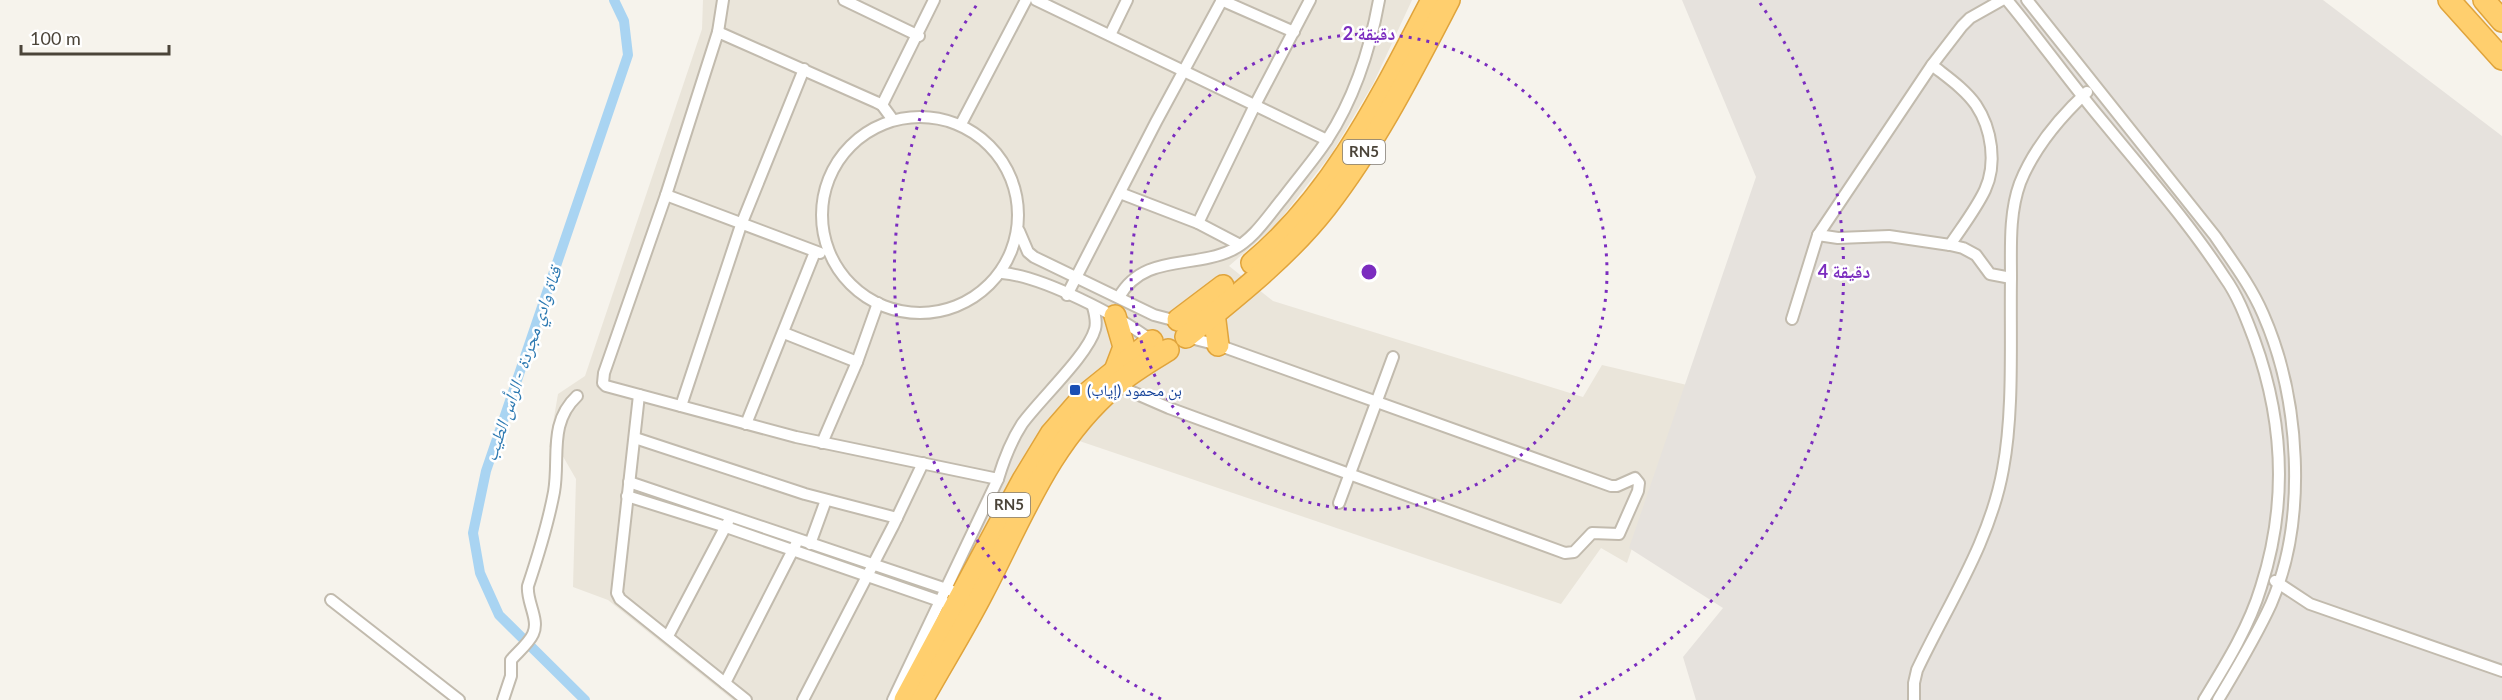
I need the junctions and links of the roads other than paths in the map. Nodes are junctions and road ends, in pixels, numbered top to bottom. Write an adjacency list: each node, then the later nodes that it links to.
1 (723, 0): 18 (street)
2 (844, 0): 21 (street)
3 (934, 0): 21 (street)
4 (1026, 0): 31 (street)
5 (1036, 0): 20 (street)
6 (1127, 0): 20 (street)
7 (1222, 0): 19 (street); 25 (street)
8 (1310, 0): 19 (street)
9 (1379, 0): 32 (street)
10 (1432, 0): 52 (highway, RN5)
11 (1449, 0): 50 (highway, RN5)
12 (2002, 0): 23 (street)
13 (2007, 0): 27 (street)
14 (2027, 0): 26 (street)
15 (2449, 0): 22 (highway)
16 (2484, 0): 17 (highway)
17 (2502, 21)
18 (718, 32): 24 (street); 34 (street)
19 (1294, 32): 29 (street)
20 (1110, 35): 25 (street)
21 (919, 36): 28 (street)
22 (2502, 58)
23 (1932, 65): 38 (street); 40 (street)
24 (804, 69): 28 (street); 36 (street)
25 (1184, 70): 29 (street); 33 (street)
26 (2094, 86): 27 (street); 81 (street)
27 (2082, 97): 45 (street); 79 (street)
28 (882, 105): 30 (street)
29 (1255, 105): 32 (street); 35 (street)
30 (893, 120): 31 (street); 42 (street)
31 (962, 124): 37 (street)
32 (1328, 140): 39 (street)
33 (1120, 193): 35 (street); 44 (street)
34 (666, 195): 36 (street); 59 (street)
35 (1198, 223): 39 (street)
36 (741, 225): 41 (street); 62 (street)
37 (1019, 231): 43 (street); 44 (street)
38 (1818, 235): 40 (street); 51 (street)
39 (1240, 245): 49 (street)
40 (1950, 245): 45 (street)
41 (815, 252): 42 (street); 53 (street)
42 (829, 253): 47 (street)
43 (1002, 273): 46 (street); 47 (street)
44 (1075, 277): 46 (street); 49 (street)
45 (2011, 278): 94 (street)
46 (1067, 295): 48 (street)
47 (878, 303): 57 (street)
48 (1093, 307): 49 (street); 68 (street)
49 (1117, 307): 52 (street); 54 (street); 58 (highway)
50 (1214, 312): 52 (highway, RN5); 55 (highway)
51 (1792, 319)
52 (1179, 326): 54 (highway, RN5); 55 (street)
53 (784, 333): 57 (street); 63 (street)
54 (1160, 345): 58 (highway, RN5)
55 (1218, 345): 61 (street)
56 (1393, 357): 61 (street)
57 (857, 362): 65 (street)
58 (1116, 376): 67 (street); 82 (highway, RN5); 93 (highway, RN5)
59 (639, 395): 62 (street); 64 (street)
60 (577, 396): 88 (street)
61 (1377, 402): 67 (street); 67 (street)
62 (681, 406): 63 (street)
63 (746, 424): 65 (street)
64 (635, 438): 69 (street); 71 (street)
65 (822, 443): 66 (street)
66 (922, 463): 68 (street); 74 (street)
67 (1350, 474): 72 (street)
68 (998, 478): 82 (street)
69 (629, 482): 70 (street); 73 (street)
70 (627, 496): 75 (street); 84 (street)
71 (826, 500): 74 (street); 76 (street)
72 (1339, 504)
73 (730, 516): 75 (street); 77 (street)
74 (897, 518): 78 (street)
75 (726, 527): 77 (street); 84 (street)
76 (810, 544): 77 (street); 78 (street)
77 (795, 545): 80 (street); 86 (street)
78 (872, 565): 80 (street); 82 (street)
79 (2266, 573): 81 (street); 95 (street)
80 (867, 576): 82 (street); 90 (street)
81 (2278, 584): 85 (street); 96 (street)
82 (951, 597): 91 (street); 92 (highway, RN5)
83 (331, 600): 87 (street)
84 (668, 636): 86 (street)
85 (2502, 671)
86 (725, 683): 89 (street)
87 (459, 700)
88 (503, 700)
89 (746, 700)
90 (803, 700)
91 (893, 700)
92 (905, 700)
93 (922, 700)
94 (1914, 700)
95 (2204, 700)
96 (2218, 700)

